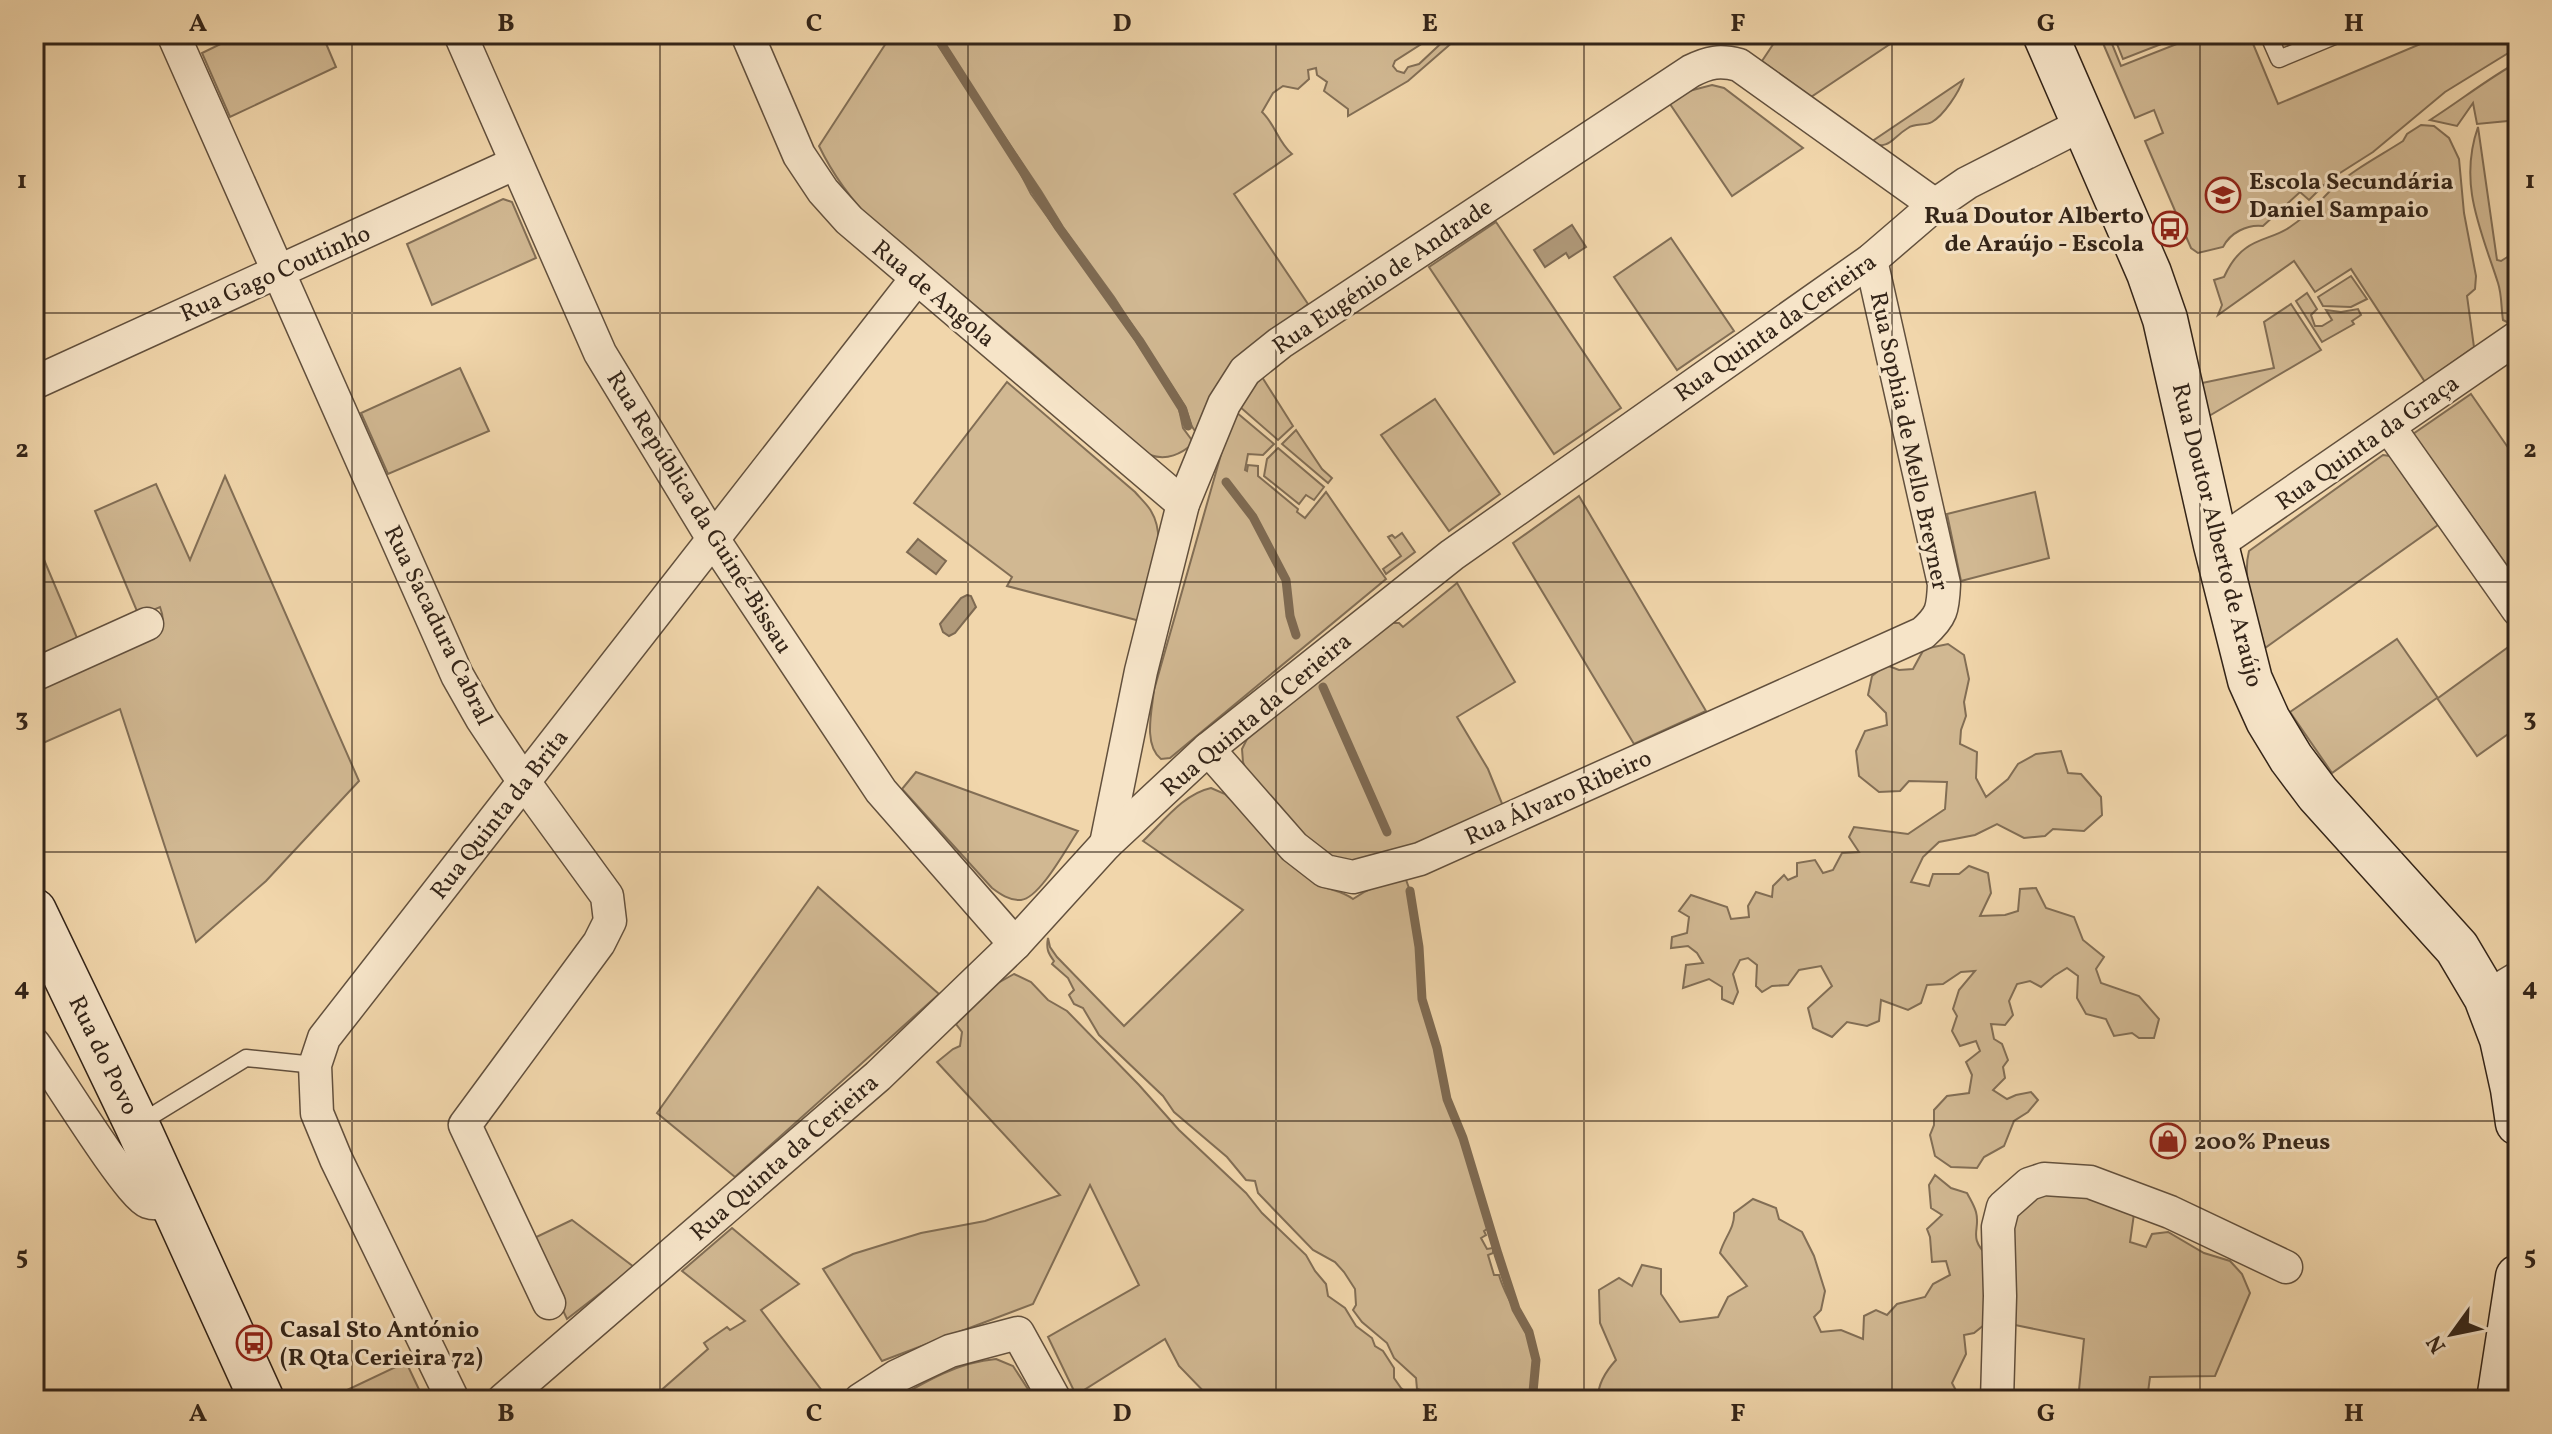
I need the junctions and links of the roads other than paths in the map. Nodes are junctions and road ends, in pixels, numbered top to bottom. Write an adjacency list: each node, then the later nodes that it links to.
1 (173, 34): 11 (street, Rua Sacadura Cabral)
2 (460, 34): 8 (street, Rua República da Guiné-Bissau)
3 (747, 34): 12 (street, Rua de Angola)
4 (2045, 34): 7 (main road, Rua Doutor Alberto de Araújo)
5 (2268, 34): 6 (lane)
6 (2339, 34)
7 (2083, 124): 9 (street, Rua Quinta da Cerieira); 18 (main road, Rua Doutor Alberto de Araújo)
8 (516, 163): 11 (street, Rua Gago Coutinho); 17 (street, Rua República da Guiné-Bissau)
9 (1935, 205): 10 (street, Rua Quinta da Cerieira); 16 (street, Rua Eugénio de Andrade)
10 (1871, 260): 20 (street, Rua Sophia de Mello Breyner); 23 (street, Rua Quinta da Cerieira)
11 (277, 272): 14 (street, Rua Gago Coutinho); 24 (street, Rua Sacadura Cabral)
12 (916, 279): 16 (street, Rua de Angola); 17 (street, Rua Quinta da Brita)
13 (2518, 337): 15 (street, Rua Quinta da Graça)
14 (34, 383)
15 (2389, 427): 18 (street, Rua Quinta da Graça); 19 (street)
16 (1183, 504): 25 (street, Rua Eugénio de Andrade)
17 (713, 539): 24 (street, Rua Quinta da Brita); 27 (street, Rua República da Guiné-Bissau)
18 (2216, 545): 28 (main road, Rua Doutor Alberto de Araújo)
19 (2518, 610)
20 (1936, 622): 23 (street, Rua Álvaro Ribeiro)
21 (147, 624): 22 (street)
22 (34, 675)
23 (1208, 749): 25 (street, Rua Quinta da Cerieira)
24 (524, 782): 30 (street, Rua Quinta da Brita); 36 (street, Rua Sacadura Cabral)
25 (1106, 844): 27 (street, Rua Quinta da Cerieira)
26 (34, 911): 32 (main road, Rua do Povo)
27 (1015, 944): 39 (street, Rua Quinta da Cerieira)
28 (2502, 987): 31 (main road, Rua Doutor Alberto de Araújo)
29 (34, 1044): 33 (street)
30 (315, 1065): 32 (lane); 38 (street, Rua Quinta da Brita)
31 (2518, 1123)
32 (137, 1125): 33 (main road, Rua do Povo)
33 (172, 1200): 37 (main road, Rua do Povo)
34 (2286, 1267): 42 (street)
35 (2518, 1277): 43 (main road)
36 (549, 1303)
37 (262, 1400)
38 (453, 1400)
39 (503, 1400)
40 (860, 1400): 41 (street)
41 (1055, 1400)
42 (1997, 1400)
43 (2499, 1400)

